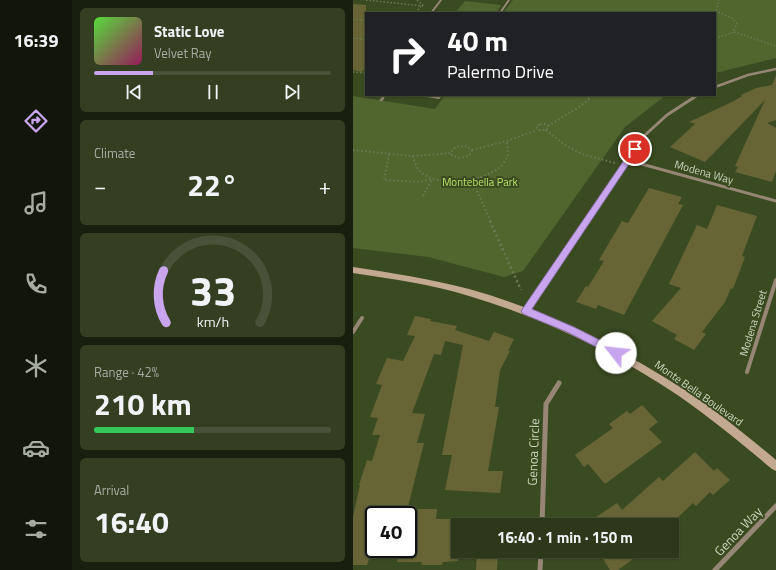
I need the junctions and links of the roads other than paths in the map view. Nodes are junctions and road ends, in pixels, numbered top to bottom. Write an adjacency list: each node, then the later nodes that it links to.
1 (441, 0): 3 (lane)
2 (509, 0): 4 (lane)
3 (432, 12)
4 (500, 12)
5 (776, 69): 6 (street)
6 (716, 87)
7 (384, 96): 11 (lane)
8 (427, 96): 9 (lane)
9 (440, 96)
10 (696, 96): 12 (street)
11 (381, 100)
12 (627, 160): 13 (street, Modena Way); 16 (street)
13 (776, 201)
14 (353, 270): 16 (street, Monte Bella Boulevard)
15 (776, 280): 19 (street, Modena Street)
16 (526, 311): 21 (street, Monte Bella Boulevard)
17 (362, 318): 18 (street)
18 (353, 332)
19 (747, 372)
20 (559, 383): 23 (street, Genoa Circle)
21 (776, 466)
22 (776, 506): 26 (street, Genoa Way)
23 (542, 518)
24 (541, 558): 25 (street)
25 (540, 570)
26 (715, 570)

